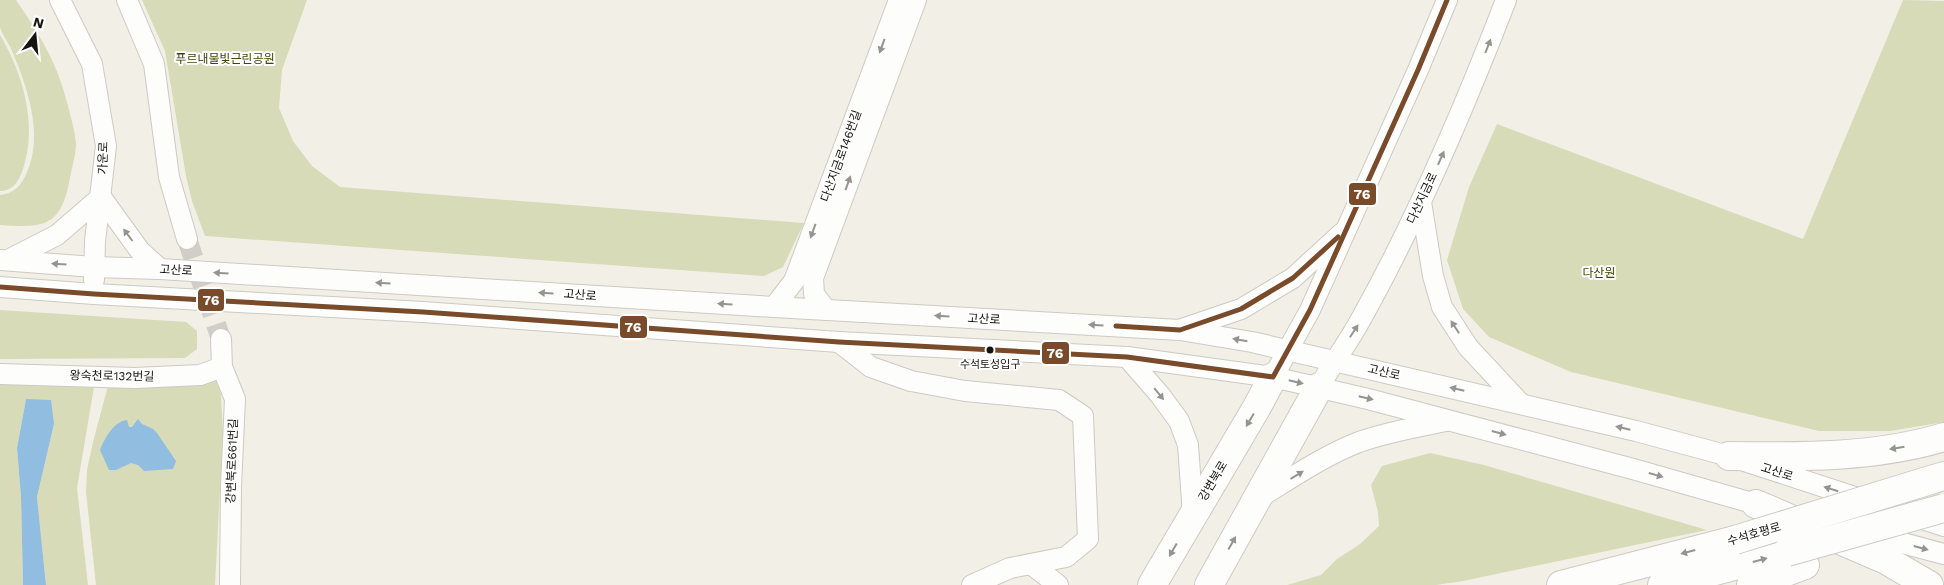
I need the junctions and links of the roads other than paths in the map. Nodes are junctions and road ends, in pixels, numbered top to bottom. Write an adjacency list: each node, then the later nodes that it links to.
1 (60, 0): 7 (street, 가운로)
2 (127, 0): 10 (street)
3 (899, 0): 16 (street, 다산지금로146번길, one-way to 16)
4 (916, 0): 17 (street, 다산지금로146번길, one-way to 4)
5 (1447, 0): 9 (street)
6 (1506, 0): 8 (street, 다산지금로, one-way to 6)
7 (101, 197): 11 (street); 12 (street, 가운로); 13 (street, one-way to 7)
8 (1421, 202): 23 (street, 다산지금로, one-way to 8); 28 (street, one-way to 8)
9 (1347, 228): 18 (street); 21 (street)
10 (187, 239)
11 (4, 260): 12 (street, 고산로, one-way to 11)
12 (94, 267): 13 (street, 고산로); 15 (street, 가운로)
13 (160, 269): 16 (street, 고산로, one-way to 13)
14 (0, 287): 15 (street)
15 (94, 294): 20 (street)
16 (774, 307): 17 (street, 고산로)
17 (826, 310): 18 (street, 고산로, one-way to 17)
18 (1180, 330): 21 (street, 고산로, one-way to 18)
19 (221, 339): 24 (street, 강변북로661번길)
20 (839, 342): 22 (street); 40 (street)
21 (1288, 351): 23 (street, 고산로); 26 (street)
22 (1127, 357): 26 (street); 36 (street, one-way to 36)
23 (1334, 361): 27 (street, 다산지금로); 28 (street, 고산로, one-way to 23)
24 (222, 367): 25 (street, 왕숙천로132번길); 41 (street, 강변북로661번길)
25 (0, 374)
26 (1273, 377): 27 (street, one-way to 27); 36 (highway, 강변북로, one-way to 36)
27 (1319, 387): 29 (street, one-way to 29); 33 (highway)
28 (1521, 404): 31 (street, 고산로, one-way to 28)
29 (1452, 420): 33 (street, one-way to 29); 34 (street, one-way to 34)
30 (1944, 437): 31 (highway, one-way to 31)
31 (1729, 456): 37 (street, 고산로, one-way to 31)
32 (1934, 479): 46 (highway, 수석호평로, one-way to 46, bridge)
33 (1256, 500): 45 (highway, one-way to 33)
34 (1756, 504): 38 (street, one-way to 38); 49 (highway)
35 (1944, 508): 39 (highway, 수석호평로, bridge)
36 (1193, 515): 44 (highway, 강변북로, one-way to 44)
37 (1944, 526)
38 (1944, 554)
39 (1796, 559): 47 (highway, 수석호평로, one-way to 39); 48 (highway)
40 (1031, 564): 42 (street); 43 (street)
41 (230, 585)
42 (972, 585)
43 (1058, 585)
44 (1152, 585)
45 (1209, 585)
46 (1561, 585)
47 (1662, 585)
48 (1751, 585)
49 (1929, 585)

